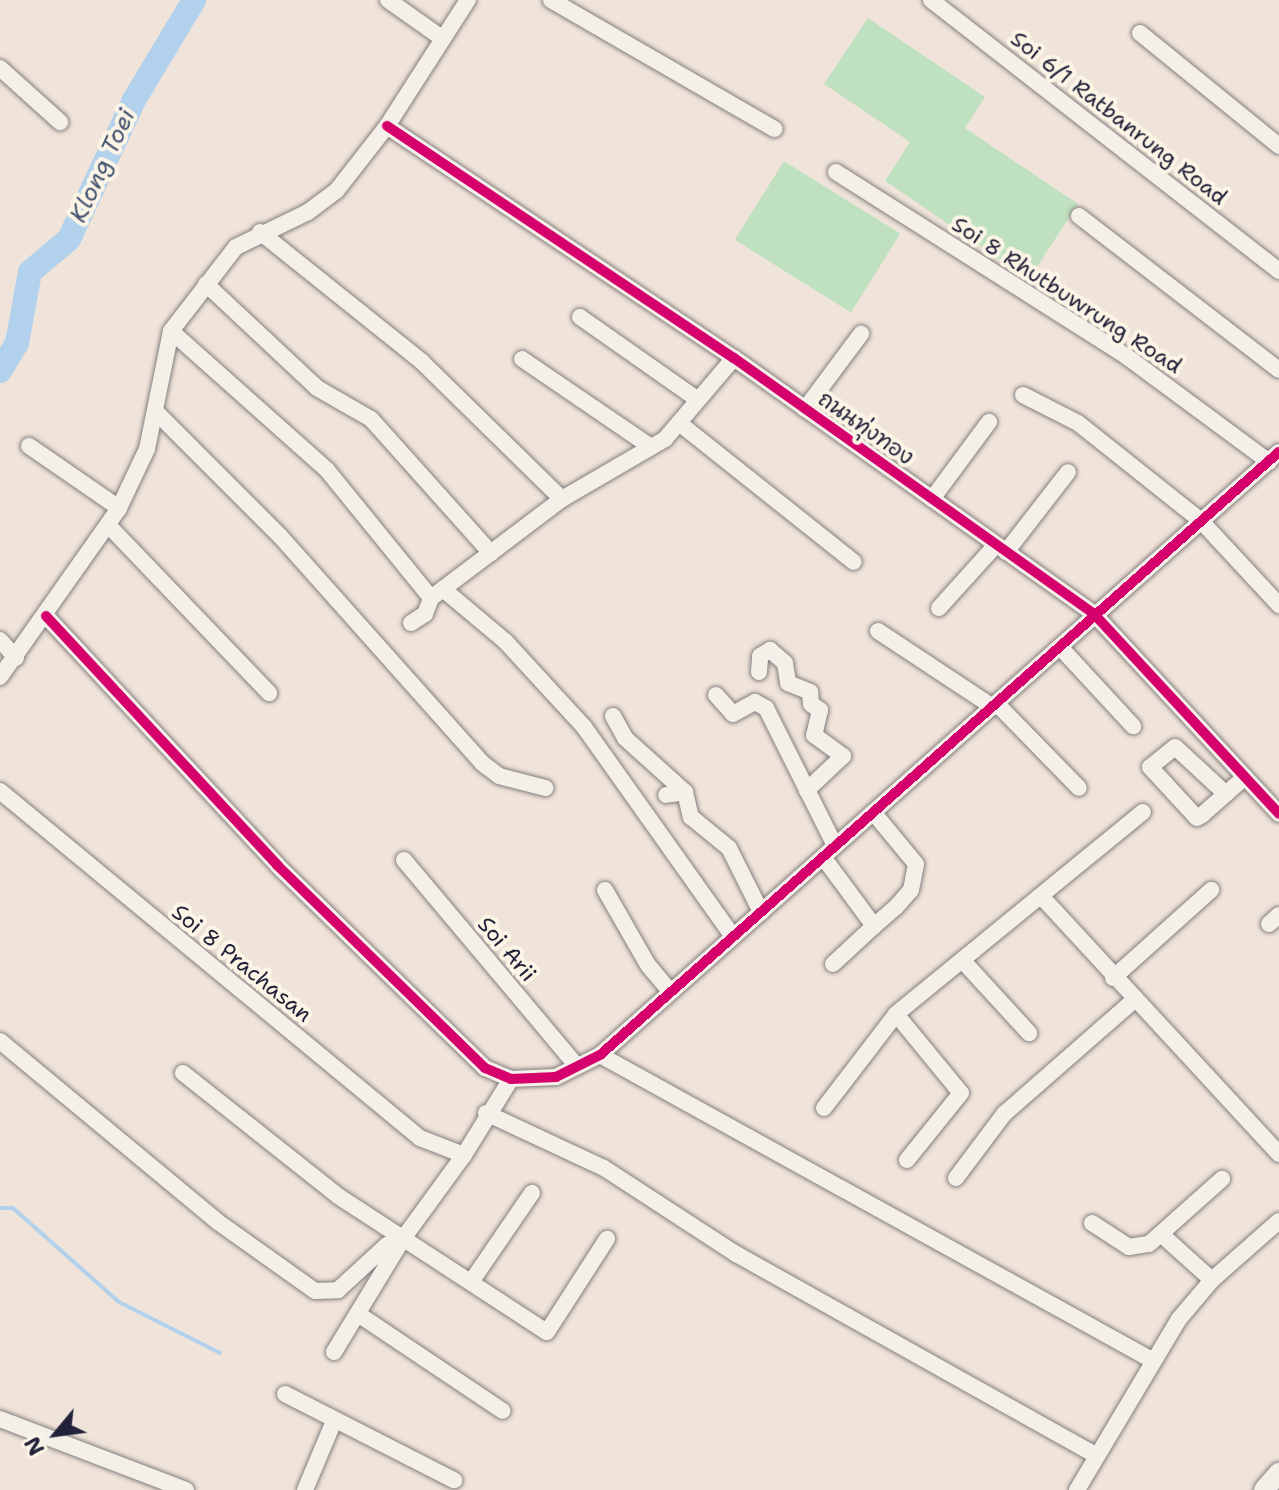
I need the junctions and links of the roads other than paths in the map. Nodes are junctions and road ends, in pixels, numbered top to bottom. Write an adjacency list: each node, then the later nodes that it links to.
1 (388, 0): 6 (street)
2 (468, 0): 6 (street)
3 (551, 0): 10 (street)
4 (931, 0): 15 (street, Soi 6/1 Ratbanrung Road)
5 (1140, 33): 11 (street)
6 (443, 39): 9 (street)
7 (0, 68): 8 (street)
8 (60, 122)
9 (387, 126): 14 (street); 20 (street, ถนนทุ่งทอง)
10 (774, 129)
11 (1279, 146)
12 (836, 172): 31 (street, Soi 8 Rhutbuwrung Road)
13 (1079, 216): 22 (street)
14 (260, 232): 16 (street); 33 (street)
15 (1279, 271)
16 (206, 284): 18 (street); 39 (street)
17 (580, 317): 24 (street)
18 (171, 331): 26 (street); 41 (street)
19 (861, 334): 25 (street)
20 (734, 358): 24 (street); 25 (street, ถนนทุ่งทอง)
21 (522, 359): 30 (street)
22 (1279, 370)
23 (1023, 395): 36 (street)
24 (698, 400): 28 (street)
25 (805, 409): 34 (street, ถนนทุ่งทอง)
26 (157, 413): 35 (street); 59 (street)
27 (989, 422): 34 (street)
28 (679, 423): 30 (street); 40 (street)
29 (29, 446): 35 (street)
30 (651, 447): 33 (street)
31 (1274, 457): 36 (street)
32 (1068, 472): 38 (street)
33 (562, 499): 39 (street)
34 (932, 499): 38 (street, ถนนทุ่งทอง)
35 (119, 508): 37 (street)
36 (1201, 521): 42 (street); 44 (street)
37 (108, 525): 45 (street); 53 (street)
38 (1001, 548): 43 (street); 44 (street, ถนนทุ่งทอง)
39 (491, 553): 41 (street)
40 (854, 562)
41 (437, 594): 46 (street); 76 (street)
42 (1279, 605)
43 (939, 608)
44 (1095, 615): 49 (street); 58 (street, ถนนทุ่งทอง)
45 (46, 616): 50 (street); 88 (street)
46 (411, 623)
47 (878, 631): 55 (street)
48 (0, 640): 50 (street)
49 (1060, 647): 55 (street); 57 (street)
50 (16, 658): 52 (street)
51 (759, 672): 61 (street)
52 (0, 677)
53 (269, 693)
54 (716, 695): 61 (street)
55 (995, 705): 60 (street); 66 (street)
56 (613, 716): 63 (street)
57 (1133, 726)
58 (1245, 777): 64 (street); 68 (street, ถนนทุ่งทอง)
59 (545, 788)
60 (1079, 788)
61 (807, 790): 69 (street)
62 (0, 791): 92 (street, Soi 8 Prachasan)
63 (685, 792): 65 (street); 74 (street)
64 (1226, 794): 64 (street)
65 (666, 795)
66 (873, 812): 69 (street); 75 (street)
67 (1143, 812): 73 (street)
68 (1279, 814)
69 (829, 851): 74 (street); 75 (street)
70 (404, 860): 86 (street, Soi Arii)
71 (605, 890): 80 (street)
72 (1211, 890): 79 (street)
73 (1041, 896): 77 (street); 79 (street)
74 (761, 912): 76 (street)
75 (874, 926): 78 (street)
76 (733, 937): 80 (street)
77 (963, 961): 82 (street); 83 (street)
78 (833, 964)
79 (1113, 978): 81 (street)
80 (671, 992): 85 (street)
81 (1133, 1001): 91 (street); 94 (street)
82 (896, 1014): 89 (street); 93 (street)
83 (1029, 1033)
84 (0, 1041): 101 (street)
85 (600, 1055): 86 (street); 106 (street)
86 (577, 1066): 88 (street)
87 (183, 1073): 101 (street)
88 (511, 1079): 90 (street)
89 (824, 1108)
90 (486, 1113): 92 (street); 111 (street)
91 (1279, 1154)
92 (464, 1155): 101 (street)
93 (907, 1160)
94 (956, 1178)
95 (1222, 1179): 99 (street)
96 (532, 1193): 103 (street)
97 (1279, 1221): 102 (street)
98 (1092, 1223): 99 (street)
99 (1162, 1235): 102 (street)
100 (607, 1239): 103 (street)
101 (402, 1240): 103 (street); 104 (street)
102 (1212, 1280): 106 (street)
103 (471, 1282)
104 (358, 1314): 105 (street); 108 (street)
105 (334, 1352)
106 (1152, 1360): 111 (street)
107 (285, 1394): 110 (street)
108 (503, 1411)
109 (0, 1419): 114 (street)
110 (334, 1421): 113 (street); 115 (street)
111 (1096, 1455): 116 (street)
112 (1279, 1473): 117 (main road)
113 (454, 1480)
114 (186, 1490)
115 (305, 1490)
116 (1077, 1490)
117 (1264, 1490)

